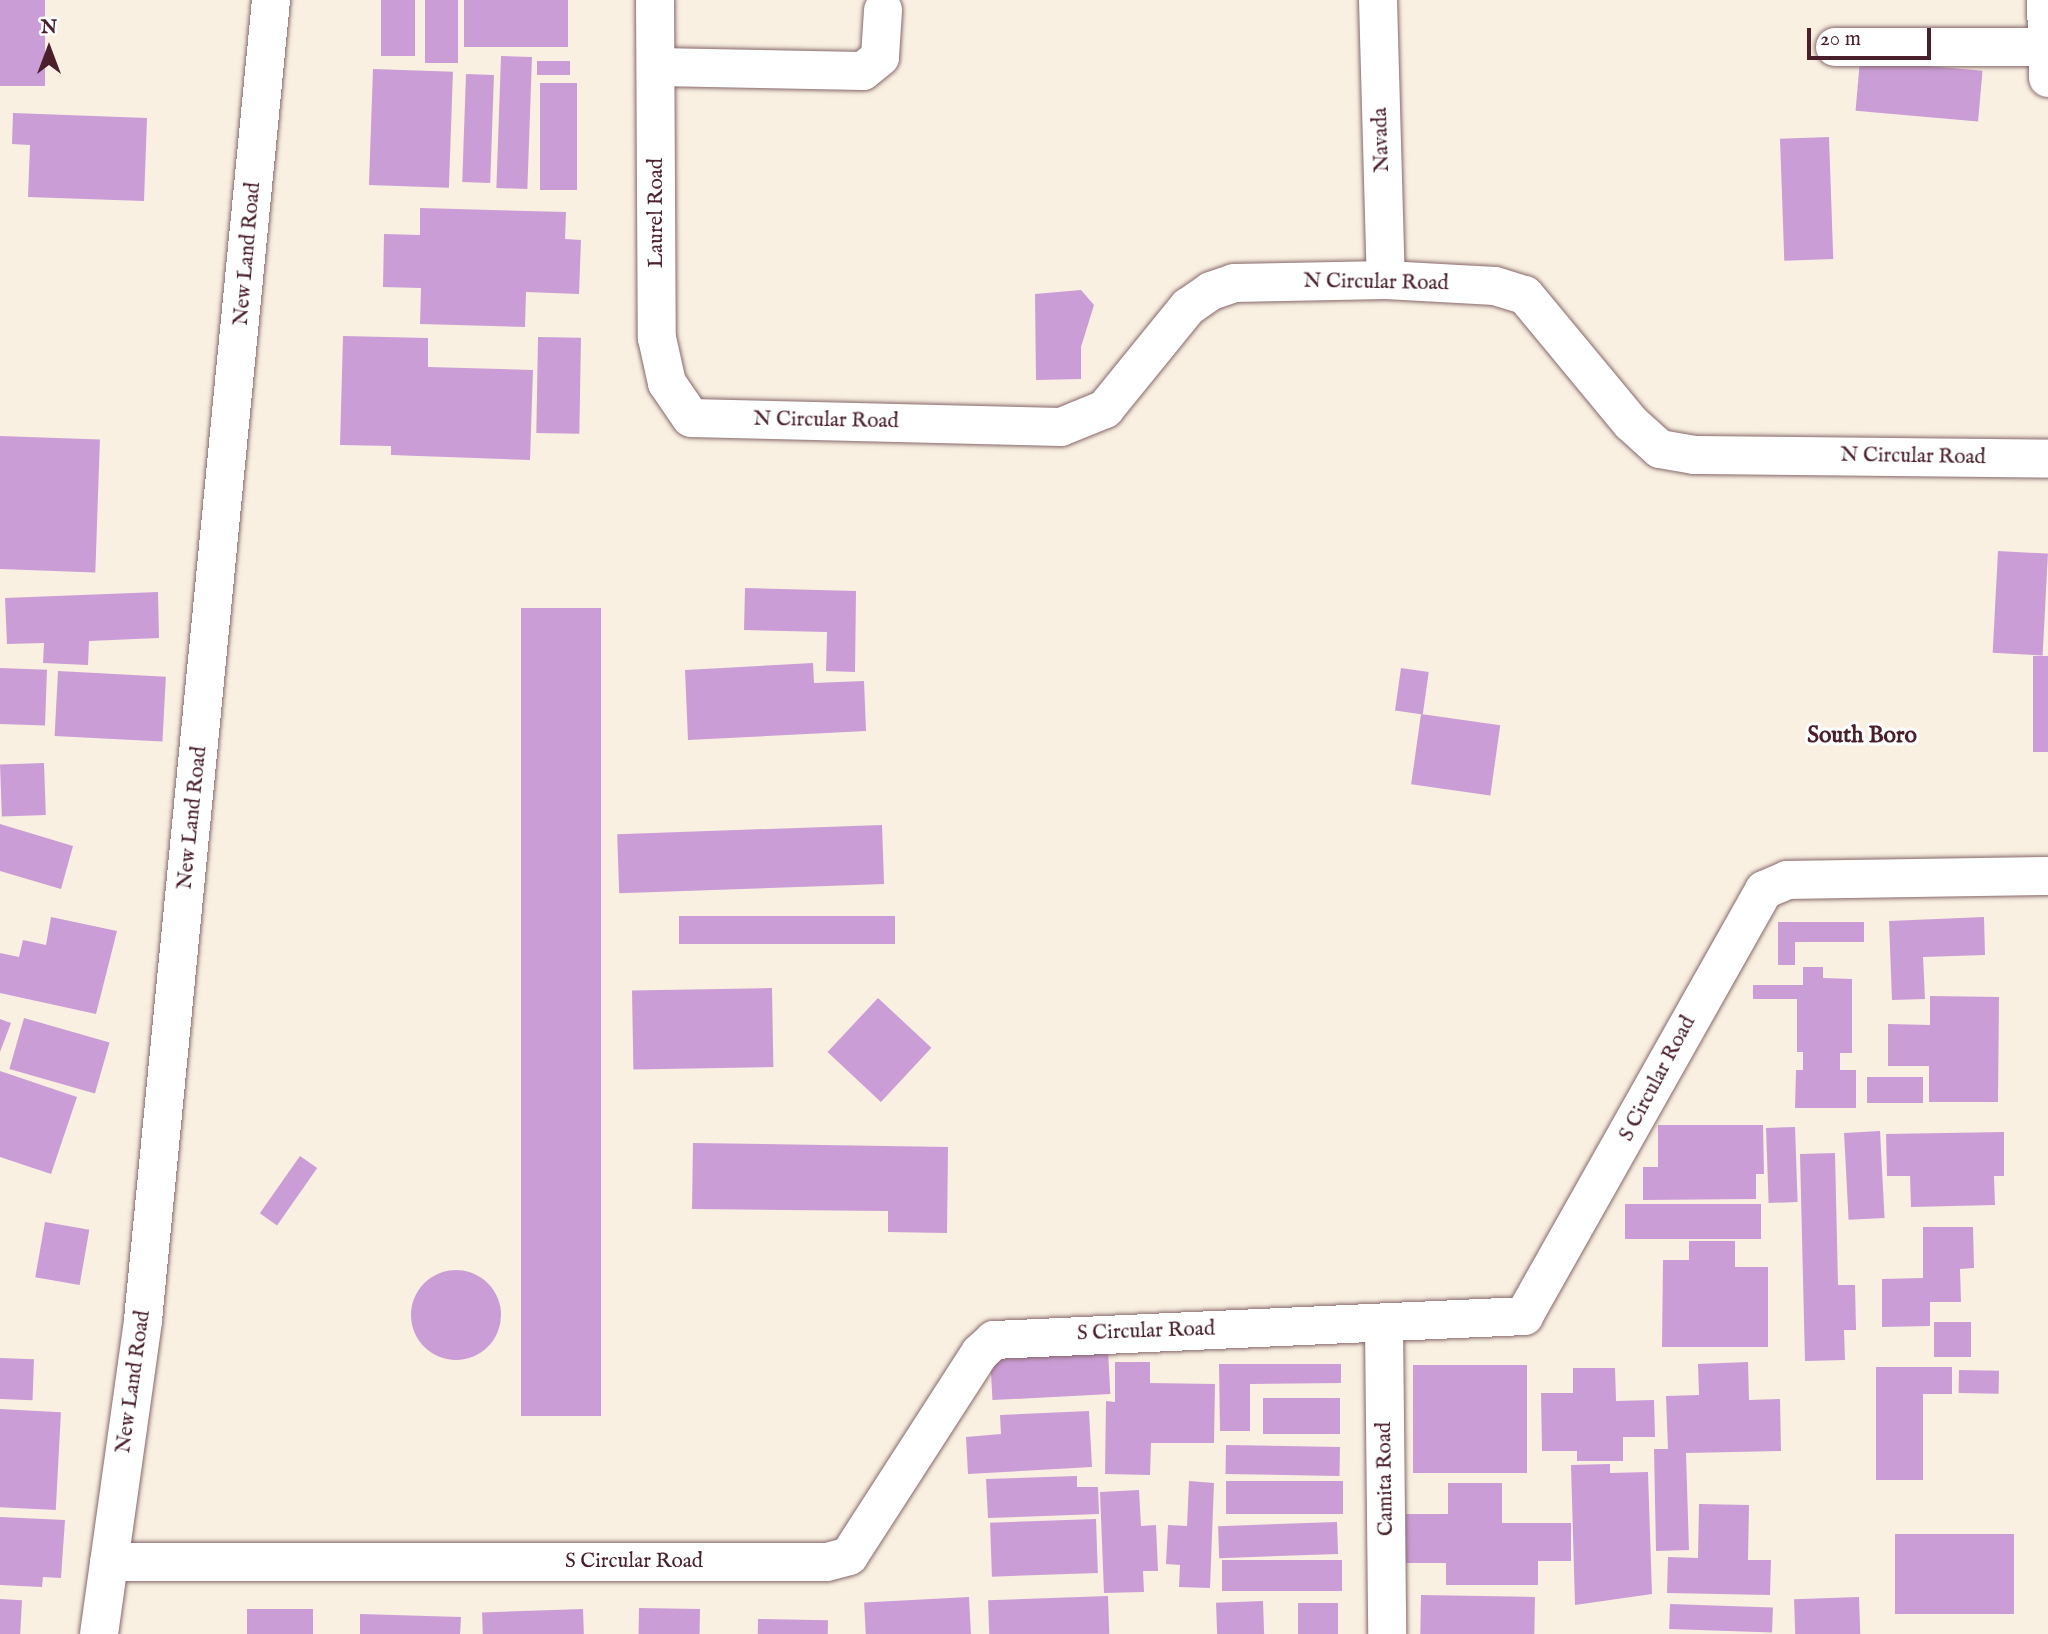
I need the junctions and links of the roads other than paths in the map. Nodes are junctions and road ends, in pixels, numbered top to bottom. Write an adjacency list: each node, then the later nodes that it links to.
1 (271, 0): 15 (street, New Land Road)
2 (655, 0): 8 (street, Laurel Road)
3 (1378, 0): 10 (street, Navada)
4 (2046, 0): 7 (street)
5 (883, 10): 8 (street)
6 (1835, 47): 7 (street)
7 (2048, 47): 9 (street)
8 (657, 66): 11 (street, Laurel Road)
9 (2048, 78)
10 (1386, 280): 11 (street, N Circular Road); 12 (street, N Circular Road)
11 (691, 418)
12 (2048, 459)
13 (2048, 876): 14 (street, S Circular Road)
14 (1384, 1325): 15 (street, S Circular Road); 17 (street, Camita Road)
15 (109, 1562): 16 (street, New Land Road)
16 (99, 1634)
17 (1387, 1634)

